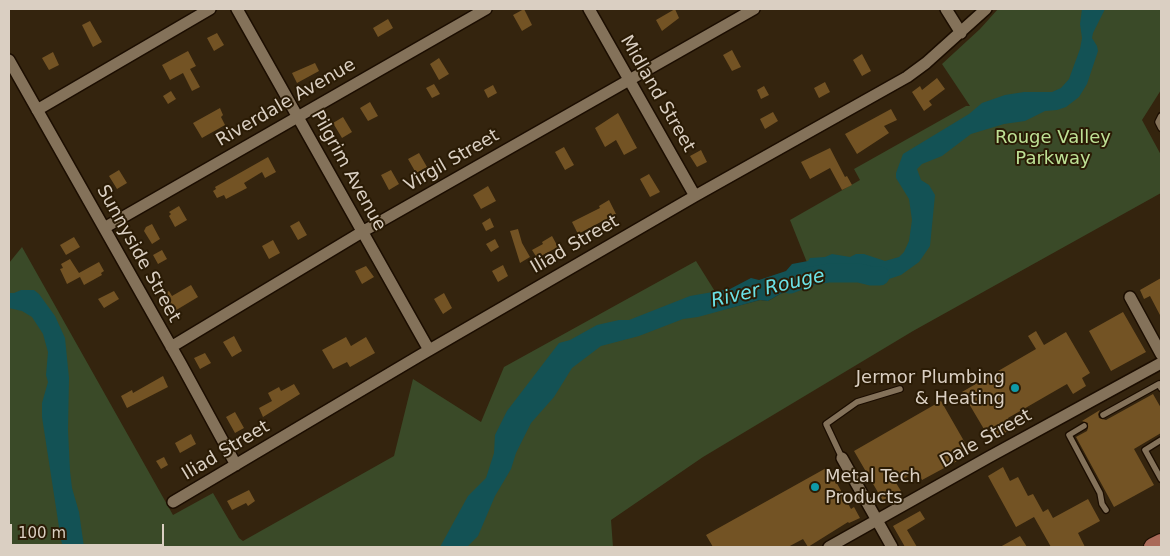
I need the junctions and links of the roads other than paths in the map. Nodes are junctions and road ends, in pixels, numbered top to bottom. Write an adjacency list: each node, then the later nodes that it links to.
1 (210, 9): 11 (street)
2 (236, 9): 13 (street, Pilgrim Avenue)
3 (486, 9): 13 (street, Riverdale Avenue)
4 (589, 9): 10 (street, Midland Street)
5 (754, 9): 10 (street, Virgil Street)
6 (946, 9): 8 (street)
7 (986, 9): 8 (street, Iliad Street)
8 (961, 33): 15 (street, Iliad Street)
9 (9, 60): 11 (street, Sunnyside Street)
10 (629, 80): 15 (street, Midland Street); 17 (street, Virgil Street)
11 (37, 110): 16 (street, Sunnyside Street)
12 (1161, 116): 14 (lane)
13 (297, 117): 16 (street, Riverdale Avenue); 17 (street, Pilgrim Avenue)
14 (1161, 128)
15 (695, 196): 20 (street, Iliad Street)
16 (104, 228): 19 (street, Sunnyside Street)
17 (362, 232): 19 (street, Virgil Street); 20 (street, Pilgrim Avenue)
18 (1130, 297): 21 (street)
19 (171, 347): 29 (street, Sunnyside Street)
20 (429, 350): 29 (street, Iliad Street)
21 (1161, 354)
22 (1161, 363): 33 (street, Dale Street)
23 (1161, 388): 25 (lane)
24 (900, 389): 28 (lane)
25 (1103, 415)
26 (1084, 426): 32 (lane)
27 (1161, 440): 30 (lane)
28 (842, 458): 33 (street)
29 (236, 466): 31 (street, Iliad Street)
30 (1161, 479)
31 (173, 502)
32 (1106, 510)
33 (877, 520): 35 (street, Dale Street); 36 (street)
34 (1161, 542): 37 (main road)
35 (828, 547)
36 (892, 547)
37 (1153, 547)

